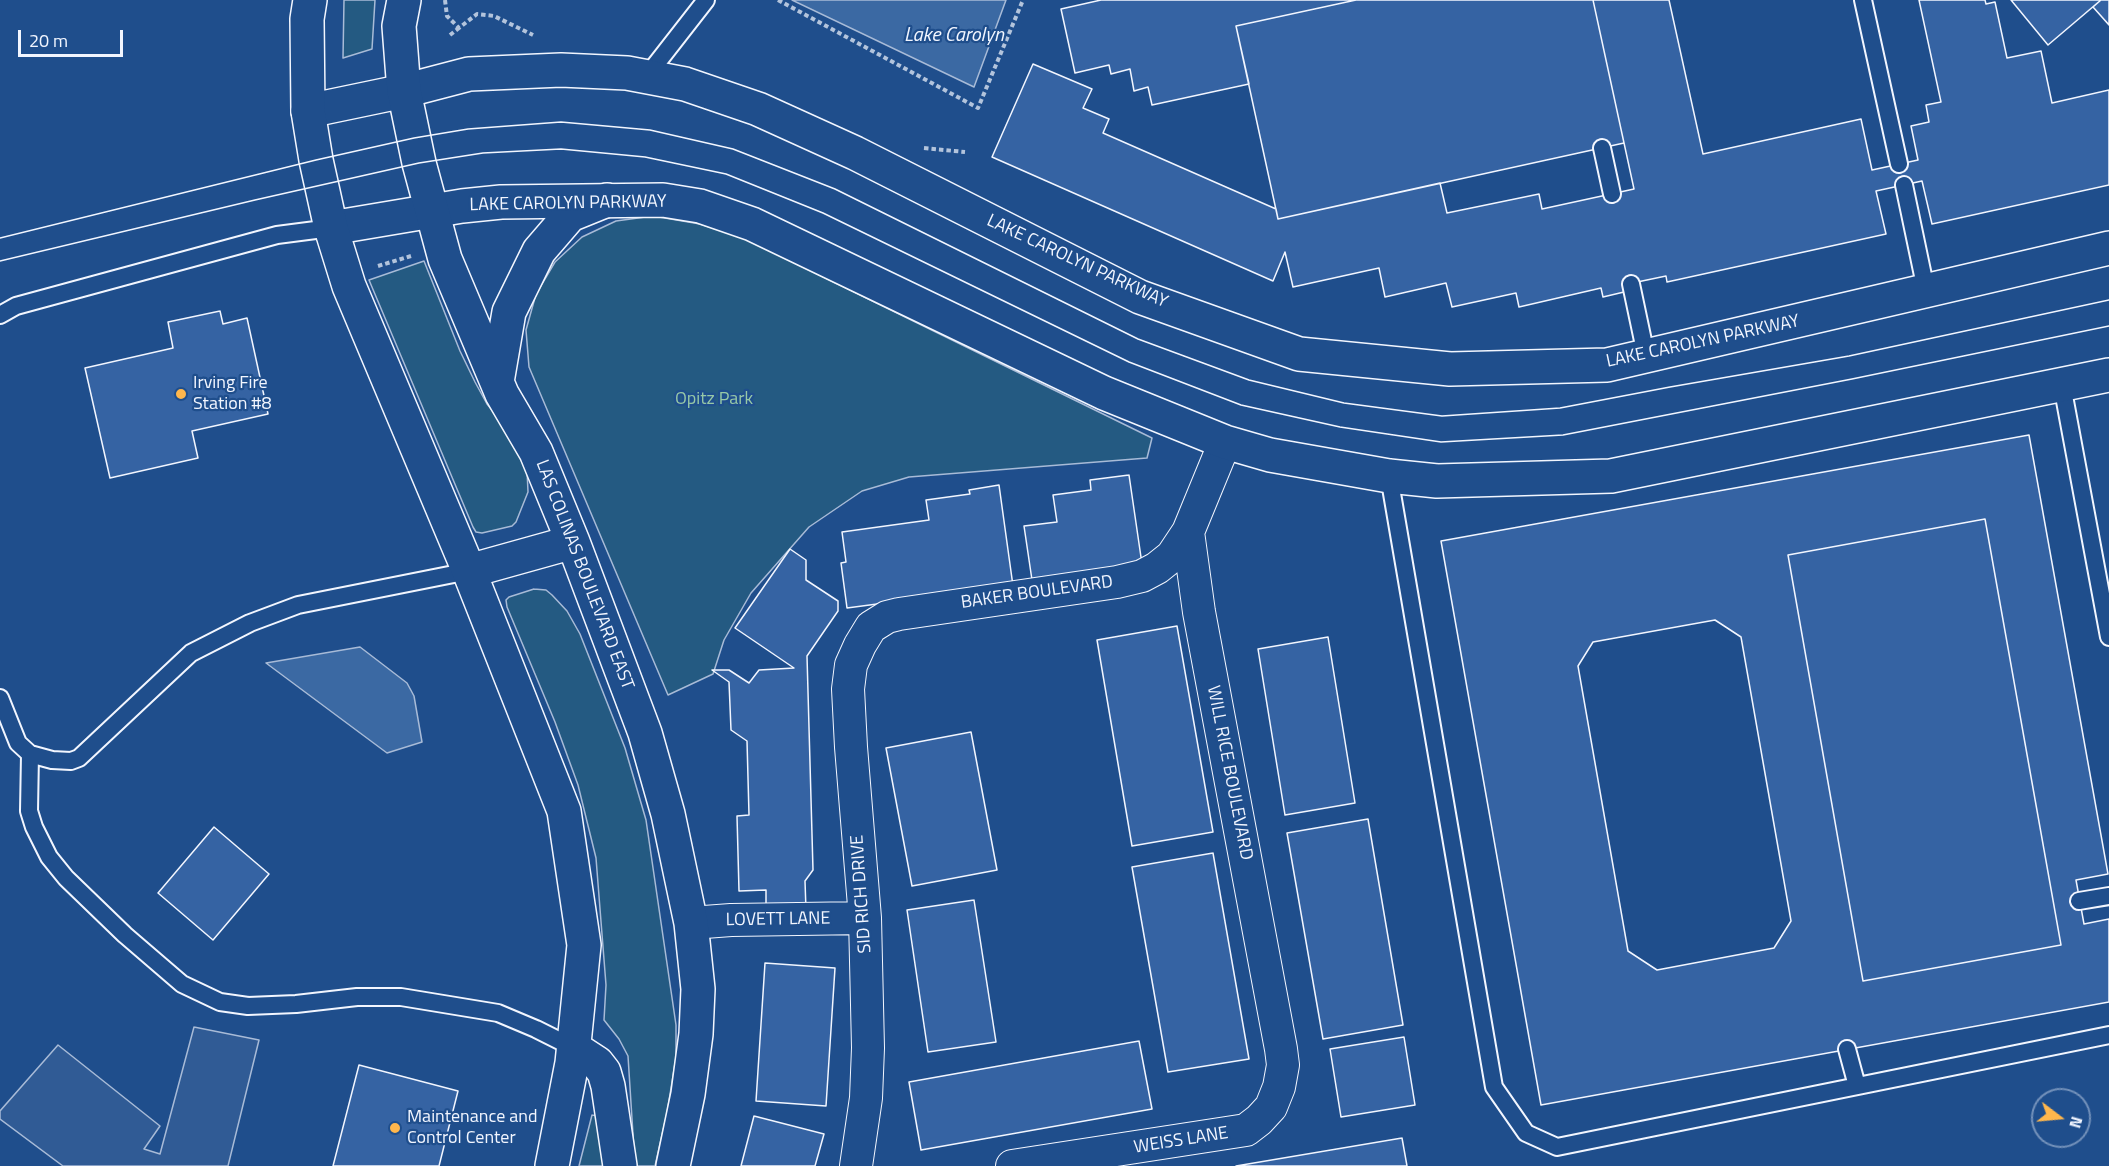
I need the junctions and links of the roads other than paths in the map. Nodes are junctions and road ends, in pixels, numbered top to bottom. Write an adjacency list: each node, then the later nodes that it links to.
1 (310, 0): 7 (street)
2 (404, 0): 6 (street, LAS COLINAS BOULEVARD EAST)
3 (706, 0): 5 (lane)
4 (1863, 0): 9 (lane)
5 (646, 77): 6 (street, LAKE CAROLYN PARKWAY); 19 (street, LAKE CAROLYN PARKWAY)
6 (404, 91): 7 (street, LAKE CAROLYN PARKWAY); 13 (street, LAS COLINAS BOULEVARD EAST)
7 (308, 111): 14 (street)
8 (1602, 148): 11 (lane)
9 (1899, 164)
10 (1904, 185): 17 (lane)
11 (1612, 194)
12 (607, 200): 13 (street, LAKE CAROLYN PARKWAY); 21 (street); 23 (street, LAKE CAROLYN PARKWAY)
13 (432, 211): 14 (street, LAKE CAROLYN PARKWAY); 21 (street, LAS COLINAS BOULEVARD EAST)
14 (331, 228): 18 (lane); 27 (street)
15 (2109, 248): 17 (street, LAKE CAROLYN PARKWAY)
16 (1631, 284): 19 (lane)
17 (1926, 290): 19 (street, LAKE CAROLYN PARKWAY)
18 (0, 315)
19 (1646, 355)
20 (2109, 375): 22 (street, LAKE CAROLYN PARKWAY)
21 (497, 382): 26 (street, LAS COLINAS BOULEVARD EAST)
22 (2062, 385): 24 (street, LAKE CAROLYN PARKWAY); 29 (lane)
23 (1225, 442): 24 (street, LAKE CAROLYN PARKWAY); 25 (street)
24 (1389, 476): 39 (lane)
25 (1188, 532): 28 (street, BAKER BOULEVARD); 40 (street, WILL RICE BOULEVARD)
26 (573, 542): 27 (street); 35 (street, LAS COLINAS BOULEVARD EAST)
27 (470, 571): 31 (lane); 37 (street)
28 (871, 627): 34 (street, SID RICH DRIVE)
29 (2109, 637)
30 (0, 698): 31 (lane)
31 (30, 754): 37 (lane)
32 (2109, 896): 33 (lane)
33 (2079, 901)
34 (865, 918): 35 (street, LOVETT LANE); 44 (street, SID RICH DRIVE)
35 (691, 923): 43 (street, LAS COLINAS BOULEVARD EAST)
36 (2109, 1035): 39 (lane)
37 (574, 1048): 41 (street); 42 (street)
38 (1847, 1049): 39 (lane)
39 (1857, 1086)
40 (1271, 1107): 45 (street, WEISS LANE)
41 (552, 1166)
42 (620, 1166)
43 (673, 1166)
44 (859, 1166)
45 (1012, 1166)

